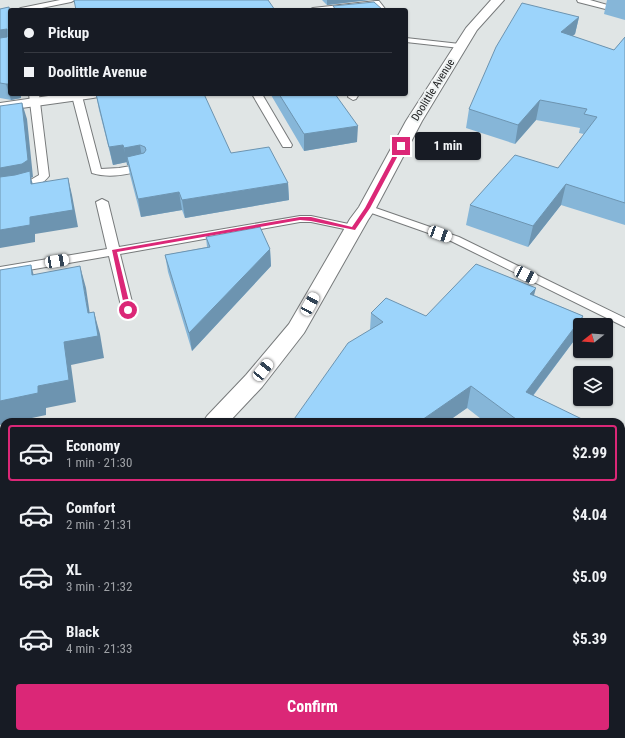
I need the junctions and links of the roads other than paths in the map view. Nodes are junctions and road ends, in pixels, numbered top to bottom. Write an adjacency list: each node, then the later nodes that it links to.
1 (71, 0): 4 (lane)
2 (498, 0): 9 (street, Doolittle Avenue)
3 (581, 0): 7 (lane)
4 (31, 8)
5 (331, 8): 6 (lane)
6 (380, 8)
7 (625, 12)
8 (408, 40): 9 (lane)
9 (460, 46): 18 (street, Doolittle Avenue)
10 (77, 96): 12 (street); 15 (lane)
11 (258, 96): 14 (lane)
12 (35, 98): 13 (street); 16 (lane)
13 (0, 107)
14 (287, 145)
15 (143, 167)
16 (0, 190)
17 (102, 202): 20 (lane)
18 (367, 208): 19 (street, Doolittle Avenue); 23 (lane)
19 (354, 228): 20 (lane); 24 (street, Doolittle Avenue)
20 (114, 251): 21 (lane); 22 (lane)
21 (0, 271)
22 (128, 310)
23 (625, 323)
24 (219, 418)

